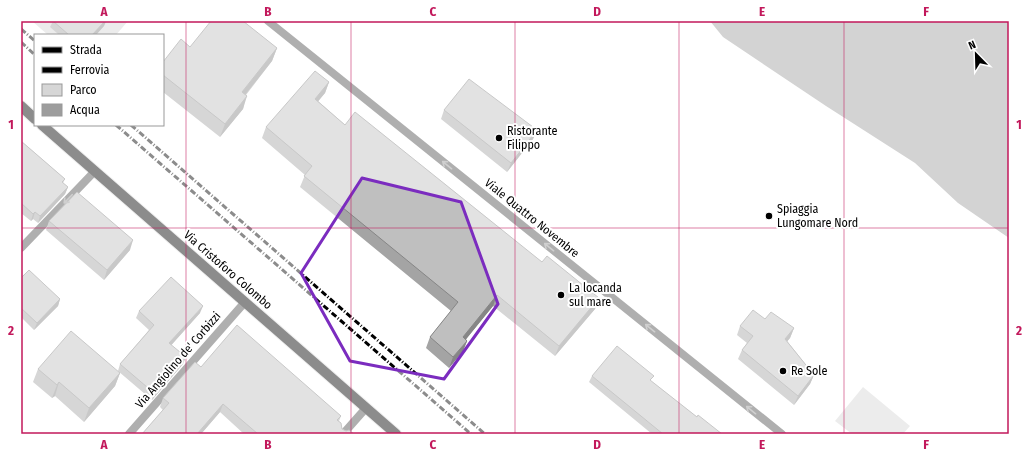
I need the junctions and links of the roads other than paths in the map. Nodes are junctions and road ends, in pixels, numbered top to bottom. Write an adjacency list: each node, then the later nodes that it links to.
1 (268, 21): 12 (street, Viale Quattro Novembre, one-way to 1)
2 (21, 106): 3 (main road)
3 (34, 118)
4 (43, 126): 5 (main road, Via Cristoforo Colombo)
5 (95, 171): 6 (street, one-way to 6); 7 (main road, Via Cristoforo Colombo)
6 (21, 248)
7 (245, 302): 8 (main road, Via Cristoforo Colombo); 9 (street, Via Angiolino de' Corbizzi)
8 (366, 408): 10 (street); 11 (main road, Via Cristoforo Colombo)
9 (129, 434)
10 (343, 434)
11 (396, 434)
12 (782, 434)

